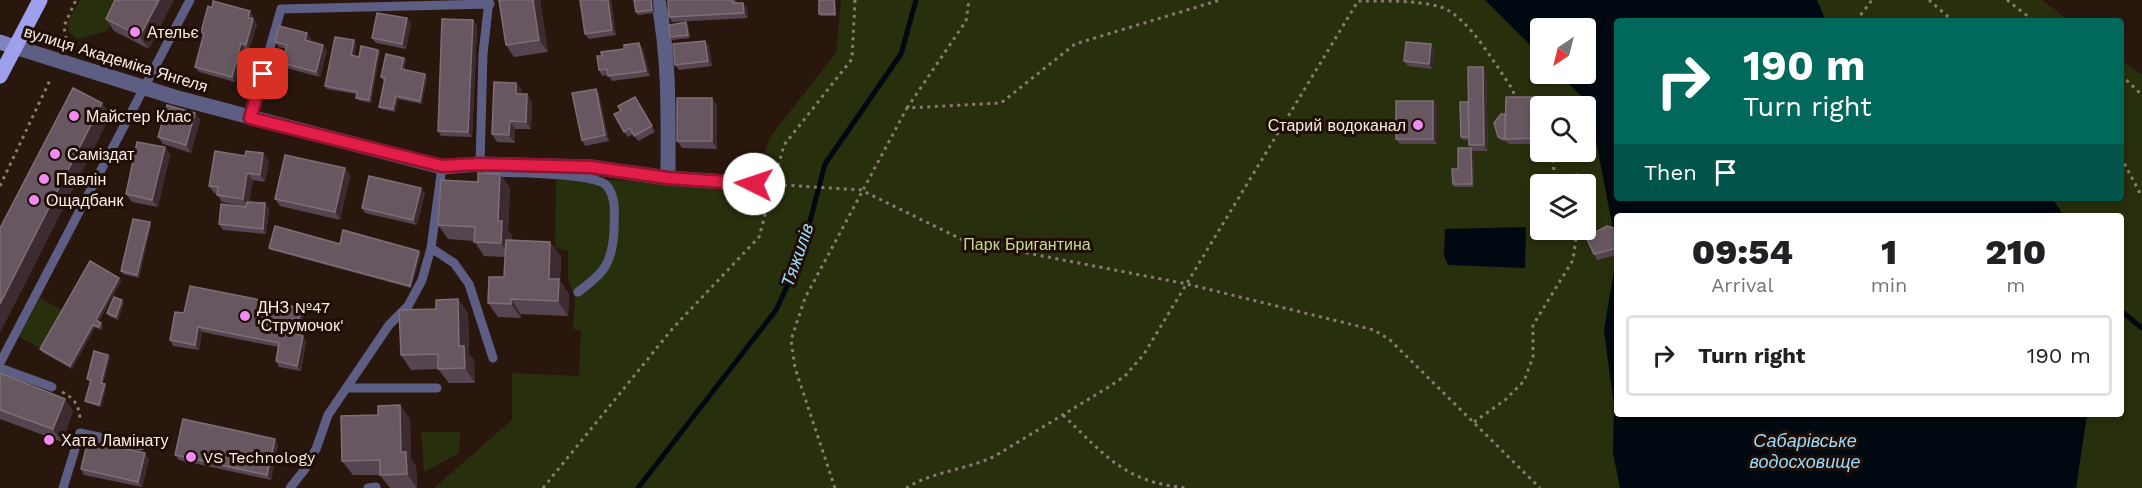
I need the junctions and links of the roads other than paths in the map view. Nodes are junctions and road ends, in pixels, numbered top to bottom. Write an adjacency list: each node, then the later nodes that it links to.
1 (40, 0): 6 (main road)
2 (190, 0): 8 (lane)
3 (658, 0): 12 (street)
4 (490, 2): 9 (lane); 10 (lane)
5 (0, 42): 6 (main road, вулиця Академіка Янгеля)
6 (15, 47): 7 (main road); 8 (street, вулиця Академіка Янгеля)
7 (0, 76)
8 (144, 87): 9 (street, вулиця Академіка Янгеля); 17 (lane)
9 (250, 118): 11 (street, вулиця Академіка Янгеля)
10 (480, 164): 11 (street, вулиця Академіка Янгеля); 12 (street, вулиця Академіка Янгеля); 15 (lane)
11 (442, 166): 14 (lane)
12 (668, 178): 13 (street, вулиця Академіка Янгеля)
13 (754, 184)
14 (431, 248): 16 (lane); 20 (lane)
15 (578, 292)
16 (493, 358)
17 (0, 363)
18 (0, 368): 19 (lane)
19 (52, 387)
20 (348, 388): 21 (lane); 24 (lane)
21 (437, 388)
22 (141, 446): 23 (lane)
23 (63, 488)
24 (290, 488)
25 (368, 488): 26 (lane)
26 (376, 488)

